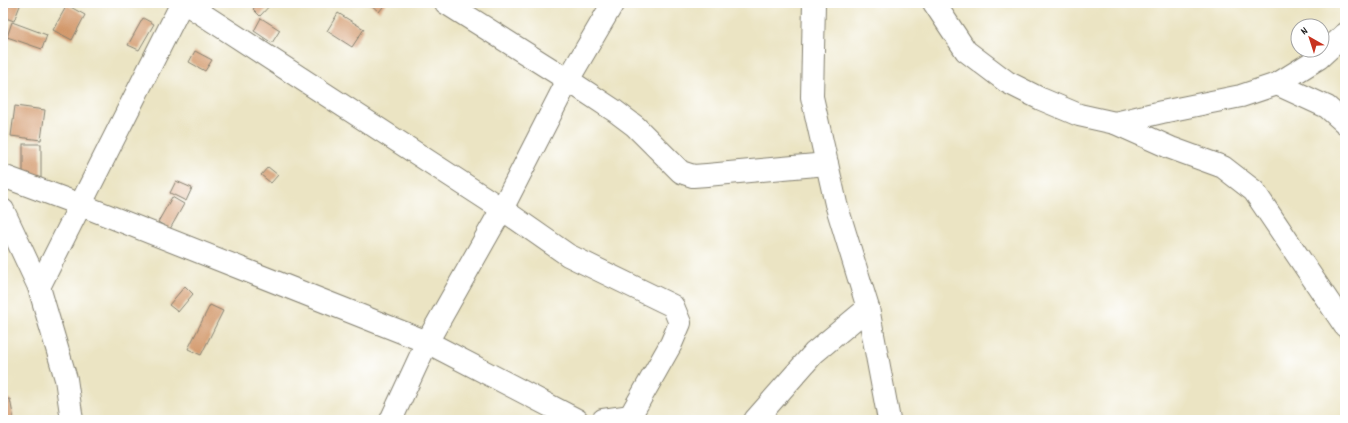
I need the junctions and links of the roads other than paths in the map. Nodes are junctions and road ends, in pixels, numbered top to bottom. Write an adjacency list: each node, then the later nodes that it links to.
1 (182, 3): 14 (street)
2 (185, 3): 15 (street)
3 (446, 3): 8 (street)
4 (613, 3): 8 (street)
5 (814, 3): 12 (street)
6 (934, 3): 10 (street)
7 (1345, 34): 9 (street)
8 (568, 80): 12 (street); 15 (street)
9 (1277, 84): 10 (street); 11 (street)
10 (1115, 123): 19 (street)
11 (1345, 123)
12 (827, 164): 18 (street)
13 (3, 176): 14 (street)
14 (81, 205): 17 (street); 20 (street)
15 (502, 209): 20 (street); 21 (street)
16 (3, 210): 17 (street)
17 (39, 287): 22 (street)
18 (868, 308): 26 (street); 27 (street)
19 (1345, 326)
20 (428, 342): 23 (street); 24 (street)
21 (629, 418): 25 (street)
22 (72, 420)
23 (391, 420)
24 (576, 420)
25 (603, 420)
26 (755, 420)
27 (889, 420)

